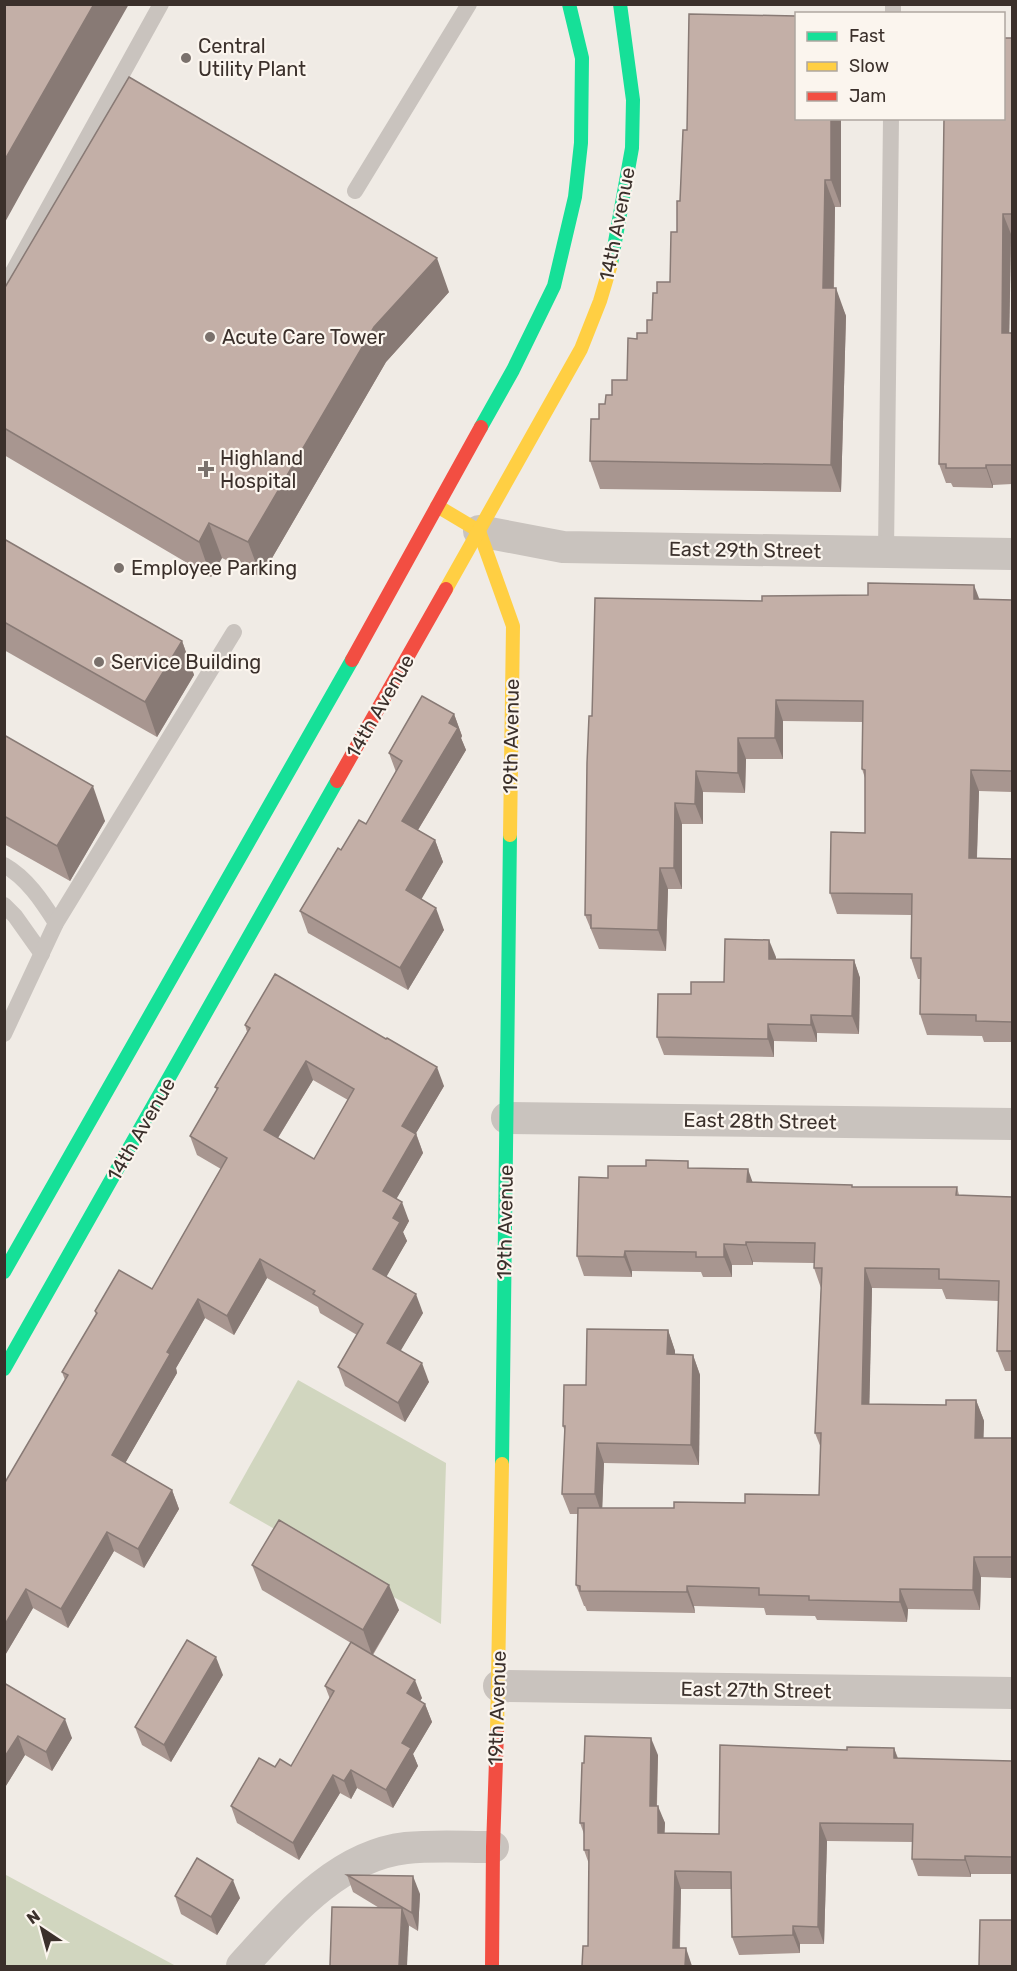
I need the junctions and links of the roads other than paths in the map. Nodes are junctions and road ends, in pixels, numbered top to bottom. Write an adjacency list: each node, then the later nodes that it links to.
1 (161, 4): 7 (lane)
2 (469, 4): 6 (lane)
3 (570, 4): 8 (main road)
4 (620, 4): 9 (main road, 14th Avenue)
5 (891, 120): 10 (lane)
6 (355, 191)
7 (4, 288)
8 (437, 506): 9 (main road); 20 (main road)
9 (480, 531): 10 (street, East 29th Street); 18 (main road, 19th Avenue); 21 (main road, 14th Avenue)
10 (886, 552): 11 (street, East 29th Street)
11 (1012, 554)
12 (234, 632): 15 (lane)
13 (4, 865): 15 (lane)
14 (4, 905): 16 (lane)
15 (56, 922): 16 (lane)
16 (42, 954): 17 (lane)
17 (4, 1034)
18 (507, 1118): 19 (street, East 28th Street); 22 (main road, 19th Avenue)
19 (1012, 1124)
20 (4, 1272)
21 (4, 1369)
22 (499, 1686): 23 (street, East 27th Street); 24 (main road, 19th Avenue)
23 (1012, 1693)
24 (493, 1847): 25 (street); 26 (main road, 19th Avenue)
25 (242, 1966)
26 (492, 1966)

